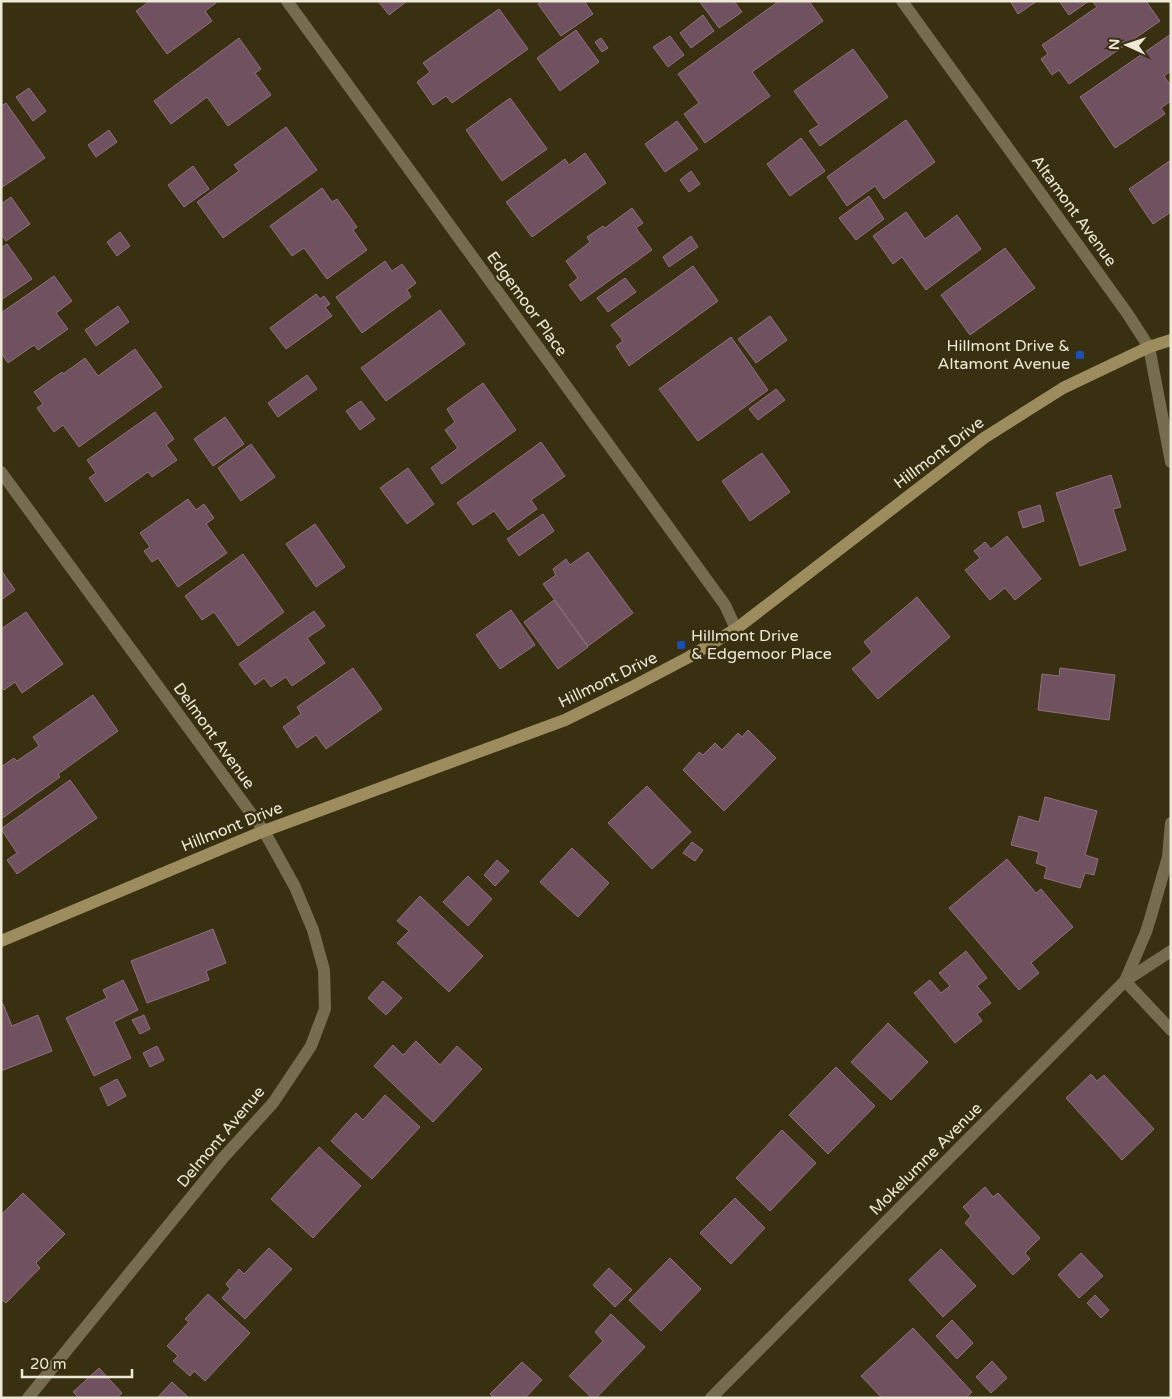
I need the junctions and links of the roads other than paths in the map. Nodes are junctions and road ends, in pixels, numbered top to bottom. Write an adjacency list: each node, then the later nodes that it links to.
1 (288, 1): 7 (street, Edgemoor Place)
2 (902, 1): 4 (street, Altamont Avenue)
3 (1171, 340): 4 (street, Hillmont Drive)
4 (1149, 347): 5 (street, Altamont Avenue); 7 (street, Hillmont Drive)
5 (1171, 462)
6 (1, 472): 9 (street, Delmont Avenue)
7 (736, 629): 9 (street, Hillmont Drive)
8 (1171, 823): 12 (street)
9 (264, 831): 10 (street, Hillmont Drive); 14 (street, Delmont Avenue)
10 (1, 941)
11 (1171, 951): 12 (street, Mokelumne Avenue)
12 (1125, 981): 13 (street); 15 (street, Mokelumne Avenue)
13 (1171, 1030)
14 (28, 1398)
15 (711, 1398)

